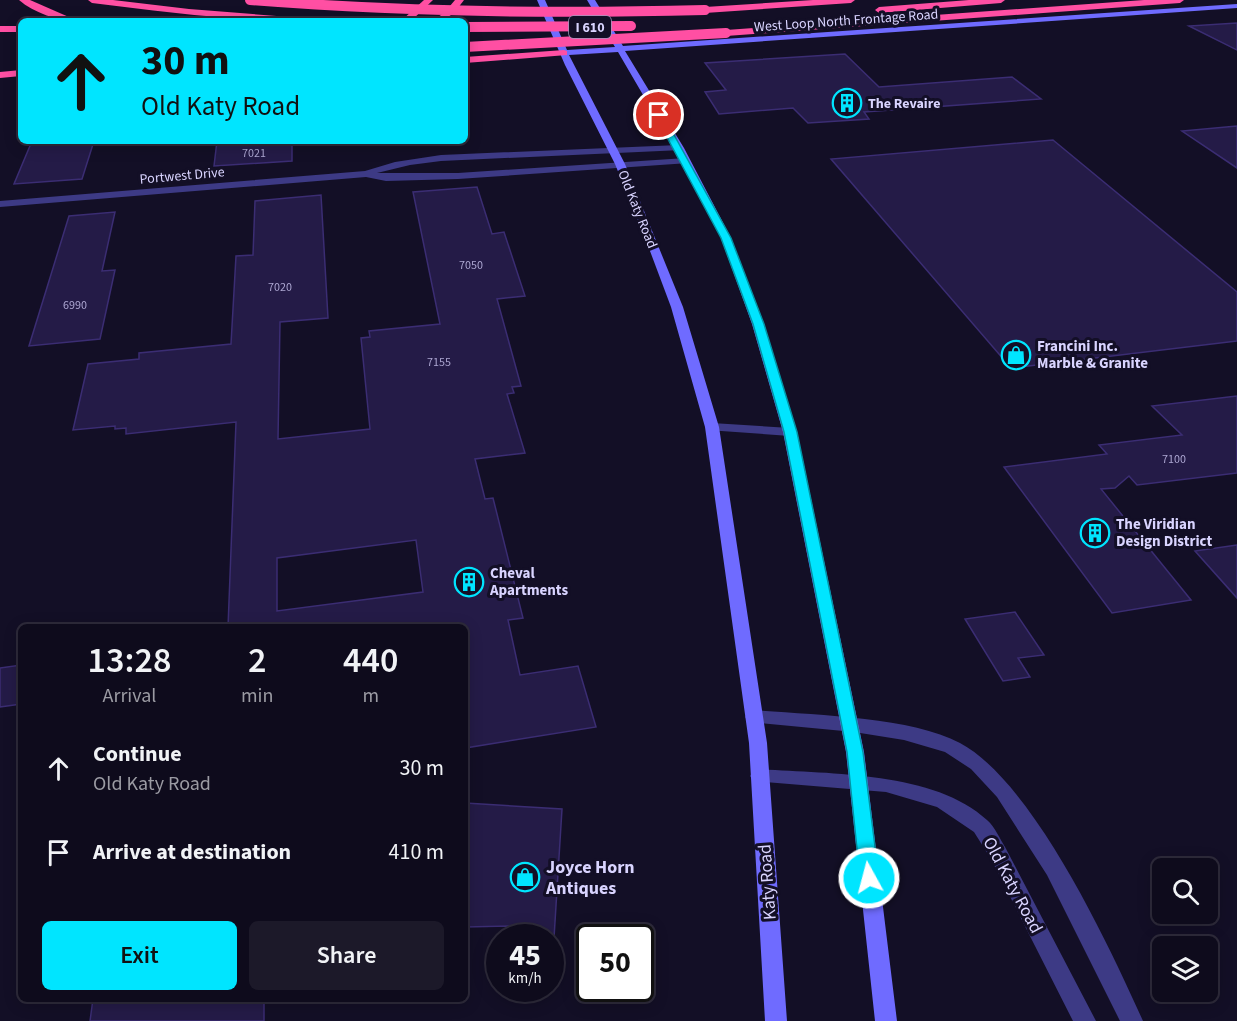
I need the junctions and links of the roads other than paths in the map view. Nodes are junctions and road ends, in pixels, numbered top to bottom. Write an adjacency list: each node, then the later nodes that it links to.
1 (23, 0): 15 (highway)
2 (92, 0): 16 (highway)
3 (250, 0): 8 (highway, I 610, bridge)
4 (429, 0): 17 (highway)
5 (460, 0): 18 (highway)
6 (541, 0): 25 (main road, Old Katy Road)
7 (591, 0): 24 (main road)
8 (851, 0)
9 (1001, 0): 13 (highway)
10 (1074, 0): 13 (highway)
11 (1180, 0): 23 (highway, bridge)
12 (1237, 6): 24 (main road, West Loop North Frontage Road)
13 (918, 7): 14 (highway)
14 (866, 12)
15 (64, 18)
16 (264, 18)
17 (409, 18)
18 (441, 18)
19 (639, 25): 22 (highway, I 610, bridge)
20 (0, 27): 21 (highway)
21 (18, 27)
22 (468, 27)
23 (468, 47)
24 (620, 49): 25 (main road, West Loop North Frontage Road); 30 (main road)
25 (564, 53): 26 (highway); 31 (main road, Old Katy Road)
26 (468, 60)
27 (18, 74): 28 (highway)
28 (0, 77): 29 (highway)
29 (18, 79)
30 (679, 148): 31 (street, Portwest Drive); 32 (main road)
31 (613, 149): 33 (main road, Old Katy Road); 34 (street, Portwest Drive)
32 (686, 161): 33 (street, Portwest Drive); 37 (main road)
33 (620, 164): 34 (street, Portwest Drive); 36 (main road, Old Katy Road)
34 (366, 174): 35 (street, Portwest Drive)
35 (0, 204)
36 (712, 427): 37 (street); 38 (main road, Old Katy Road)
37 (790, 432): 39 (main road)
38 (754, 717): 39 (street); 40 (main road, Old Katy Road)
39 (850, 726): 42 (main road); 46 (street)
40 (758, 743): 41 (main road, Katy Road)
41 (760, 776): 42 (street, Old Katy Road); 43 (main road, Katy Road)
42 (858, 783): 44 (main road); 45 (street, Old Katy Road)
43 (776, 1021)
44 (886, 1021)
45 (1085, 1021)
46 (1132, 1021)

